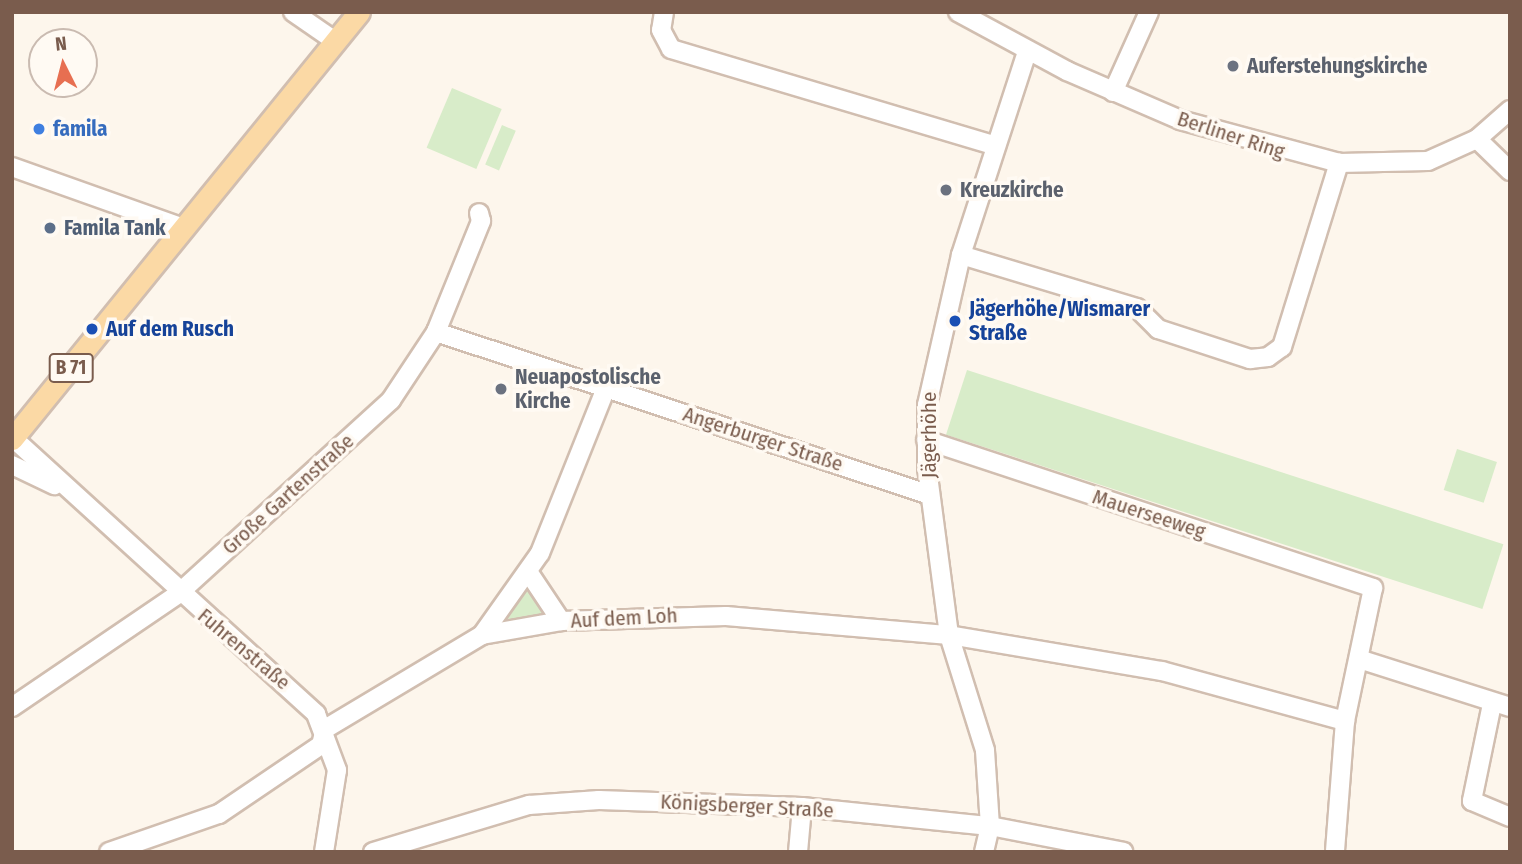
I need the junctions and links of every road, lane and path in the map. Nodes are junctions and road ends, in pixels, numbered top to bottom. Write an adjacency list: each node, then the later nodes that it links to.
1 (293, 12): 6 (street)
2 (359, 12): 6 (main road, B 71)
3 (664, 12): 11 (street)
4 (958, 12): 7 (street, Berliner Ring)
5 (1149, 12): 8 (street)
6 (335, 41): 16 (main road, B 71)
7 (1027, 52): 8 (street, Berliner Ring); 11 (street, Jägerhöhe)
8 (1113, 92): 12 (street, Berliner Ring)
9 (1510, 110): 10 (street, Berliner Ring)
10 (1477, 139): 12 (street, Berliner Ring); 14 (street)
11 (996, 146): 17 (street, Jägerhöhe)
12 (1339, 163): 17 (street)
13 (12, 167): 16 (street)
14 (1510, 171)
15 (479, 213): 18 (street, Große Gartenstraße)
16 (183, 228): 20 (main road, B 71)
17 (961, 255): 21 (street, Jägerhöhe)
18 (436, 332): 19 (street, Angerburger Straße); 26 (street, Große Gartenstraße)
19 (606, 388): 24 (street, Angerburger Straße); 25 (street)
20 (13, 438): 23 (street, Fuhrenstraße)
21 (926, 440): 24 (street, Jägerhöhe); 30 (street, Mauerseeweg)
22 (12, 465): 23 (street, Fuhrenstraße)
23 (64, 490): 26 (street, Fuhrenstraße)
24 (930, 495): 29 (street, Jägerhöhe)
25 (529, 573): 27 (street); 28 (street)
26 (178, 594): 32 (street, Große Gartenstraße); 34 (street, Fuhrenstraße)
27 (561, 621): 28 (street, Auf dem Loh); 29 (street, Auf dem Loh)
28 (482, 635): 34 (street, Auf dem Loh)
29 (949, 635): 33 (street, Auf dem Loh); 37 (street, Jägerhöhe)
30 (1362, 660): 31 (street); 33 (street)
31 (1501, 706): 36 (street)
32 (12, 707)
33 (1345, 721): 44 (street)
34 (326, 729): 38 (street); 39 (street, Fuhrenstraße)
35 (802, 807): 37 (street, Königsberger Straße); 40 (street, Königsberger Straße); 41 (street)
36 (1510, 817)
37 (990, 826): 42 (street, Jägerhöhe); 43 (street, Königsberger Straße)
38 (109, 852)
39 (324, 852)
40 (373, 852)
41 (798, 852)
42 (984, 852)
43 (1124, 852)
44 (1335, 852)

